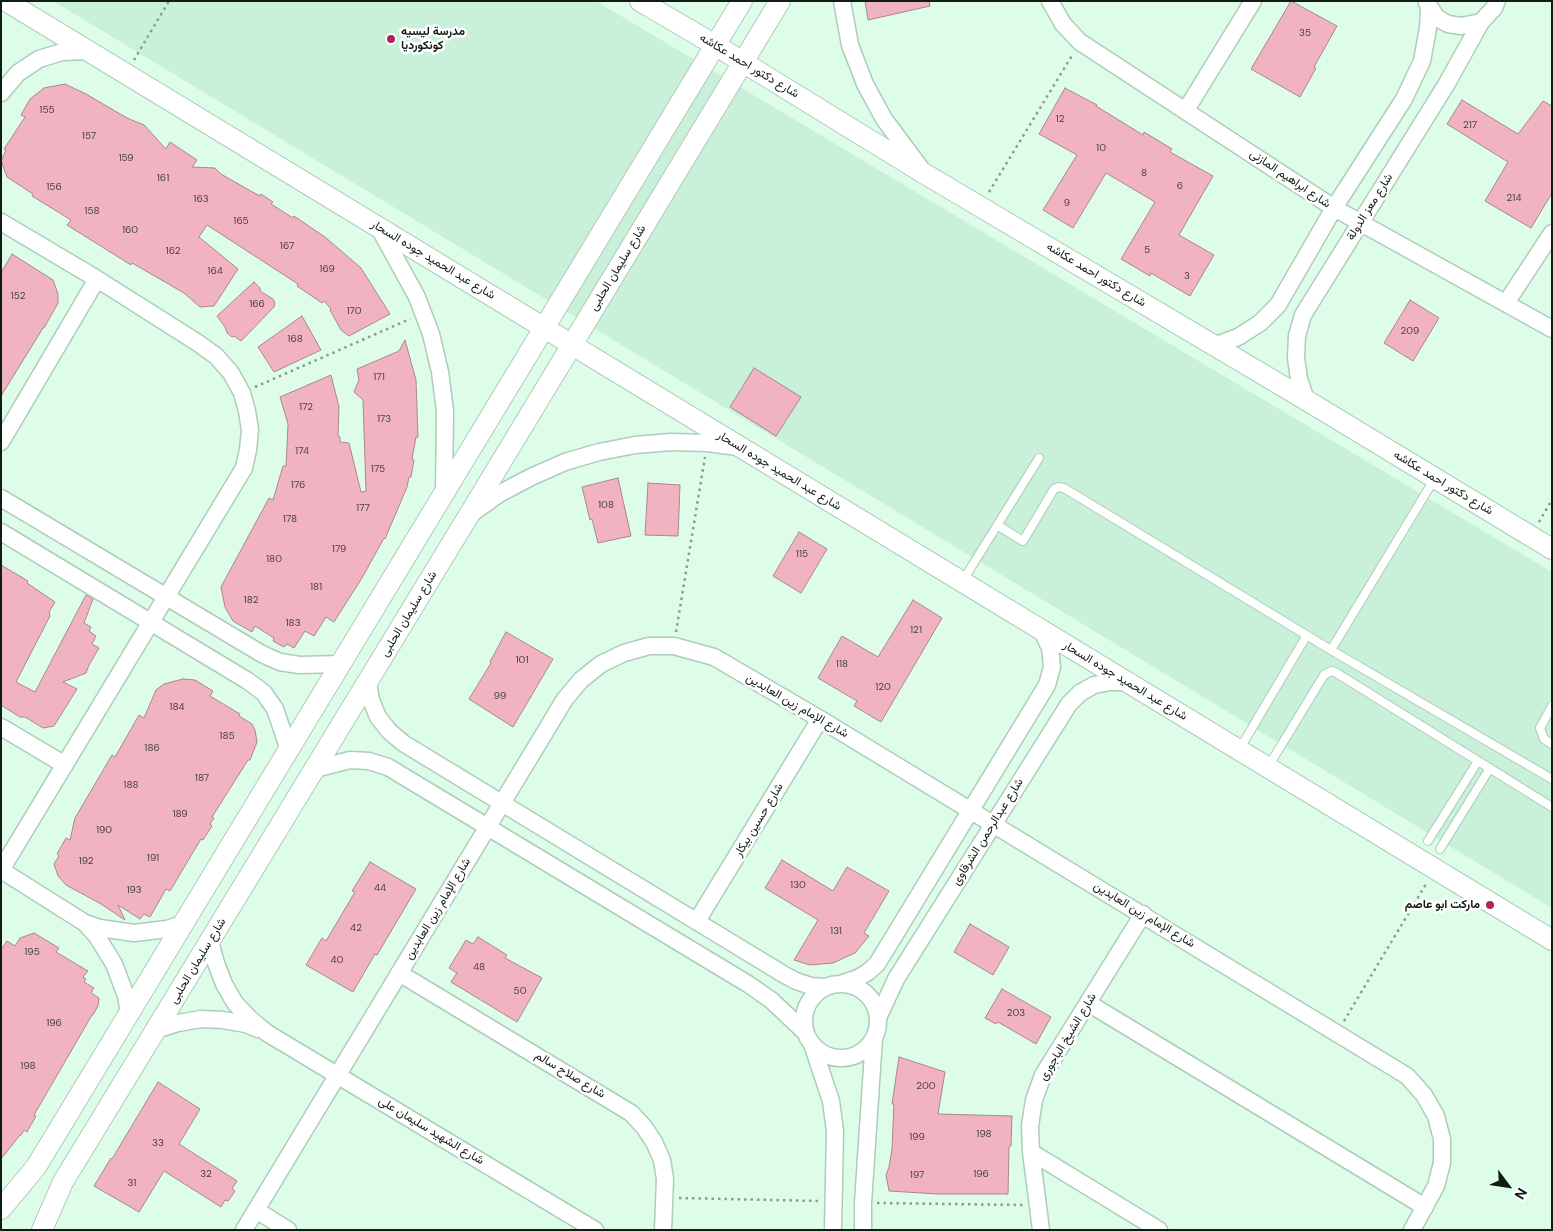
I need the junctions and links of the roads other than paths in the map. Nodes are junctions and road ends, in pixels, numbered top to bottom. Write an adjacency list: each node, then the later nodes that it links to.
1 (6, 1): 12 (street, شارع عبد الحميد جوده السحار)
2 (640, 1): 11 (street, شارع دكتور احمد عكاشه)
3 (742, 1): 11 (street)
4 (780, 1): 13 (street, شارع سليمان الحلبى)
5 (842, 1): 16 (street)
6 (1050, 1): 15 (street, شارع ابراهيم المازنى)
7 (1253, 1): 15 (street)
8 (1497, 1): 10 (street, شارع معز الدولة)
9 (1427, 5): 10 (street); 17 (street)
10 (1481, 22): 19 (street, شارع معز الدولة)
11 (715, 45): 13 (street, شارع دكتور احمد عكاشه); 24 (street)
12 (87, 51): 14 (street); 20 (street, شارع عبد الحميد جوده السحار)
13 (743, 63): 16 (street, شارع دكتور احمد عكاشه); 26 (street, شارع سليمان الحلبى)
14 (1, 93)
15 (1186, 110): 17 (street, شارع ابراهيم المازنى)
16 (925, 174): 27 (street, شارع دكتور احمد عكاشه)
17 (1334, 208): 19 (street, شارع ابراهيم المازنى); 27 (street)
18 (1, 222): 22 (street)
19 (1360, 222): 23 (street, شارع ابراهيم المازنى); 28 (street, شارع معز الدولة)
20 (378, 226): 24 (street, شارع عبد الحميد جوده السحار); 33 (street)
21 (1552, 233): 23 (street)
22 (97, 278): 29 (street); 42 (street)
23 (1506, 303): 25 (street, شارع ابراهيم المازنى)
24 (544, 328): 26 (street, شارع عبد الحميد جوده السحار); 33 (street)
25 (1552, 329)
26 (572, 345): 30 (street, شارع عبد الحميد جوده السحار); 35 (street, شارع سليمان الحلبى)
27 (1214, 346): 28 (street, شارع دكتور احمد عكاشه)
28 (1306, 400): 32 (street, شارع دكتور احمد عكاشه)
29 (1, 442)
30 (741, 448): 35 (street); 40 (street, شارع عبد الحميد جوده السحار)
31 (1039, 458): 36 (lane)
32 (1435, 478): 38 (street, شارع دكتور احمد عكاشه); 46 (lane)
33 (444, 493): 39 (street)
34 (1, 498): 42 (street)
35 (469, 516): 41 (street, شارع سليمان الحلبى)
36 (997, 525): 40 (lane); 45 (lane)
37 (1, 532): 43 (street)
38 (1552, 549)
39 (398, 569): 41 (street); 47 (street)
40 (962, 582): 44 (street, شارع عبد الحميد جوده السحار)
41 (426, 586): 48 (street, شارع سليمان الحلبى)
42 (166, 597): 43 (street); 47 (street)
43 (151, 622): 54 (street); 57 (street)
44 (1042, 632): 49 (street, شارع عبد الحميد جوده السحار); 64 (street, شارع عبدالرحمن الشرقاوى)
45 (1307, 635): 46 (lane); 55 (lane)
46 (1331, 650): 61 (lane)
47 (341, 664): 54 (street)
48 (368, 682): 60 (street, شارع سليمان الحلبى); 62 (street)
49 (1126, 682): 55 (street, شارع عبد الحميد جوده السحار); 65 (street, شارع عبدالرحمن الشرقاوى)
50 (1552, 706): 53 (lane)
51 (820, 719): 62 (street, شارع الإمام زين العابدين); 64 (street, شارع الإمام زين العابدين); 73 (street, شارع حسين بيكار)
52 (1, 727): 57 (street)
53 (1552, 744)
54 (289, 750): 67 (street)
55 (1239, 750): 58 (street, شارع عبد الحميد جوده السحار)
56 (1478, 760): 58 (lane); 59 (lane); 68 (lane)
57 (65, 765): 71 (street)
58 (1268, 767): 76 (street, شارع عبد الحميد جوده السحار)
59 (1490, 768): 63 (lane); 69 (lane)
60 (315, 769): 66 (street); 70 (street, شارع سليمان الحلبى)
61 (1552, 779)
62 (502, 803): 66 (street, شارع الإمام زين العابدين); 73 (street)
63 (1552, 807)
64 (972, 810): 65 (street, شارع الإمام زين العابدين); 79 (street, شارع عبدالرحمن الشرقاوى)
65 (993, 824): 72 (street, شارع الإمام زين العابدين); 82 (street, شارع عبدالرحمن الشرقاوى)
66 (487, 827): 78 (street, شارع الإمام زين العابدين); 86 (street)
67 (238, 835): 70 (street); 75 (street)
68 (1428, 841)
69 (1440, 849)
70 (265, 851): 77 (street, شارع سليمان الحلبى)
71 (1, 870): 74 (street)
72 (1143, 914): 80 (street, شارع الشيخ الباجورى); 91 (street, شارع الإمام زين العابدين)
73 (697, 921): 79 (street)
74 (85, 922): 75 (street); 81 (street)
75 (183, 924): 81 (street)
76 (1552, 940)
77 (210, 941): 83 (street, شارع سليمان الحلبى); 84 (street, شارع الشهيد سليمان على)
78 (399, 973): 87 (street, شارع الإمام زين العابدين); 98 (street, شارع صلاح سالم)
79 (834, 985): 82 (street); 86 (street)
80 (1088, 1003): 90 (street, شارع الشيخ الباجورى); 91 (street)
81 (129, 1013): 88 (street)
82 (878, 1018): 85 (street)
83 (156, 1030): 84 (street, شارع الشهيد سليمان على); 89 (street, شارع سليمان الحلبى)
84 (267, 1033): 87 (street, شارع الشهيد سليمان على)
85 (874, 1038): 86 (street); 100 (street)
86 (809, 1039): 99 (street)
87 (337, 1076): 93 (street, شارع الإمام زين العابدين); 97 (street, شارع الشهيد سليمان على)
88 (91, 1077): 89 (street); 92 (street)
89 (118, 1093): 94 (street, شارع سليمان الحلبى)
90 (1031, 1152): 101 (street, شارع الشيخ الباجورى); 102 (street)
91 (1425, 1207): 103 (street, شارع الإمام زين العابدين)
92 (1, 1209)
93 (256, 1210): 95 (street, شارع الإمام زين العابدين); 96 (street)
94 (42, 1230)
95 (244, 1230)
96 (288, 1230)
97 (595, 1230)
98 (663, 1230)
99 (833, 1230)
100 (863, 1230)
101 (1041, 1230)
102 (1159, 1230)
103 (1412, 1230)

